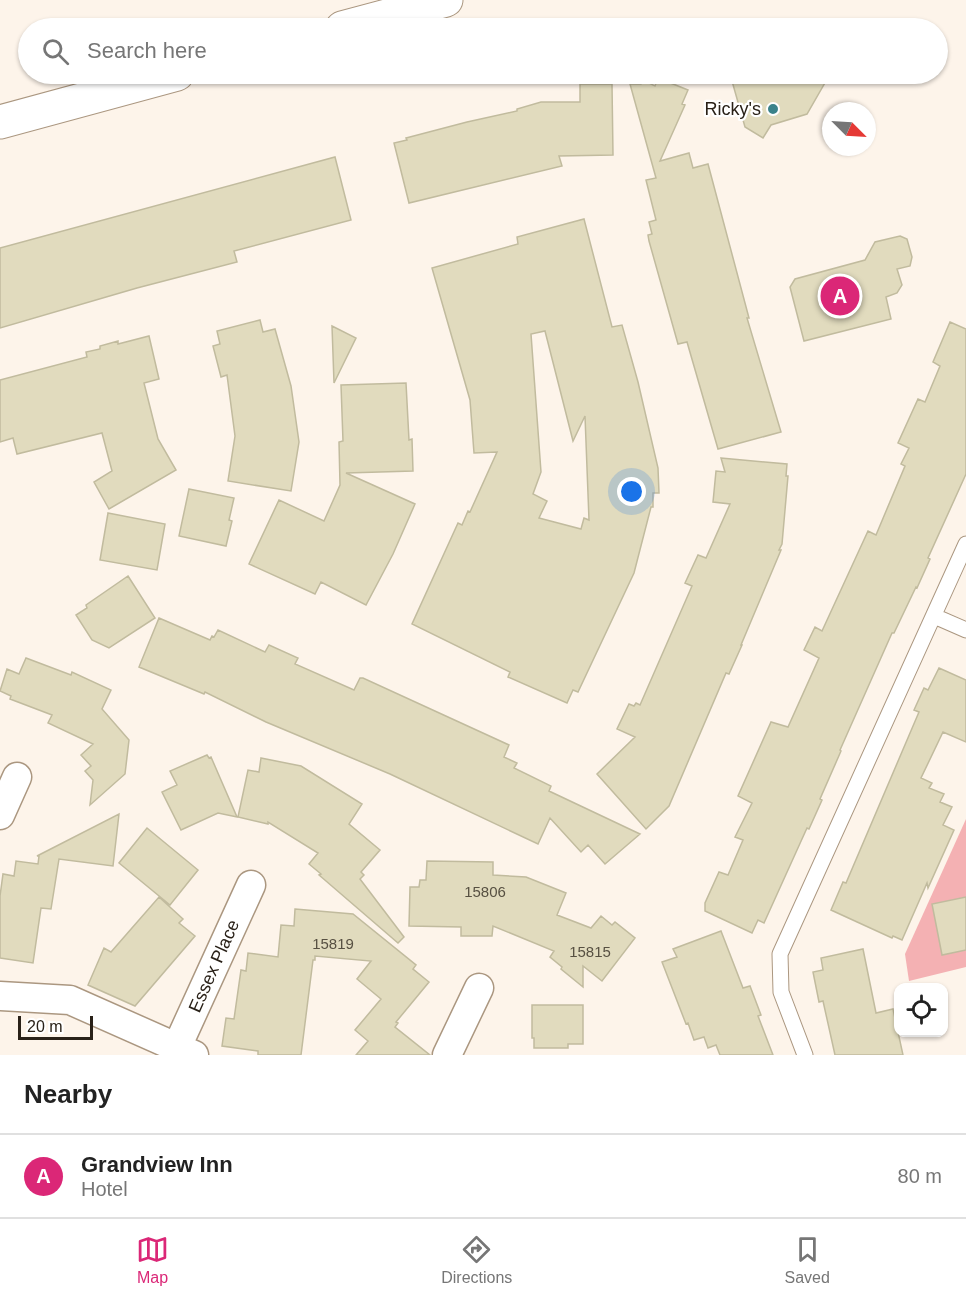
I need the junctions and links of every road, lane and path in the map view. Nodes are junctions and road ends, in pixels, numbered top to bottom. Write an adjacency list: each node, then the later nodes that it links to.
1 (447, 0): 2 (main road)
2 (380, 18)
3 (140, 84): 4 (main road)
4 (0, 122)
5 (966, 544): 6 (lane)
6 (934, 616): 7 (lane); 15 (lane)
7 (966, 630)
8 (17, 777): 9 (street)
9 (0, 815)
10 (251, 885): 13 (street, Essex Place)
11 (479, 988): 14 (street)
12 (0, 996): 13 (street)
13 (185, 1051)
14 (447, 1055)
15 (805, 1055)

